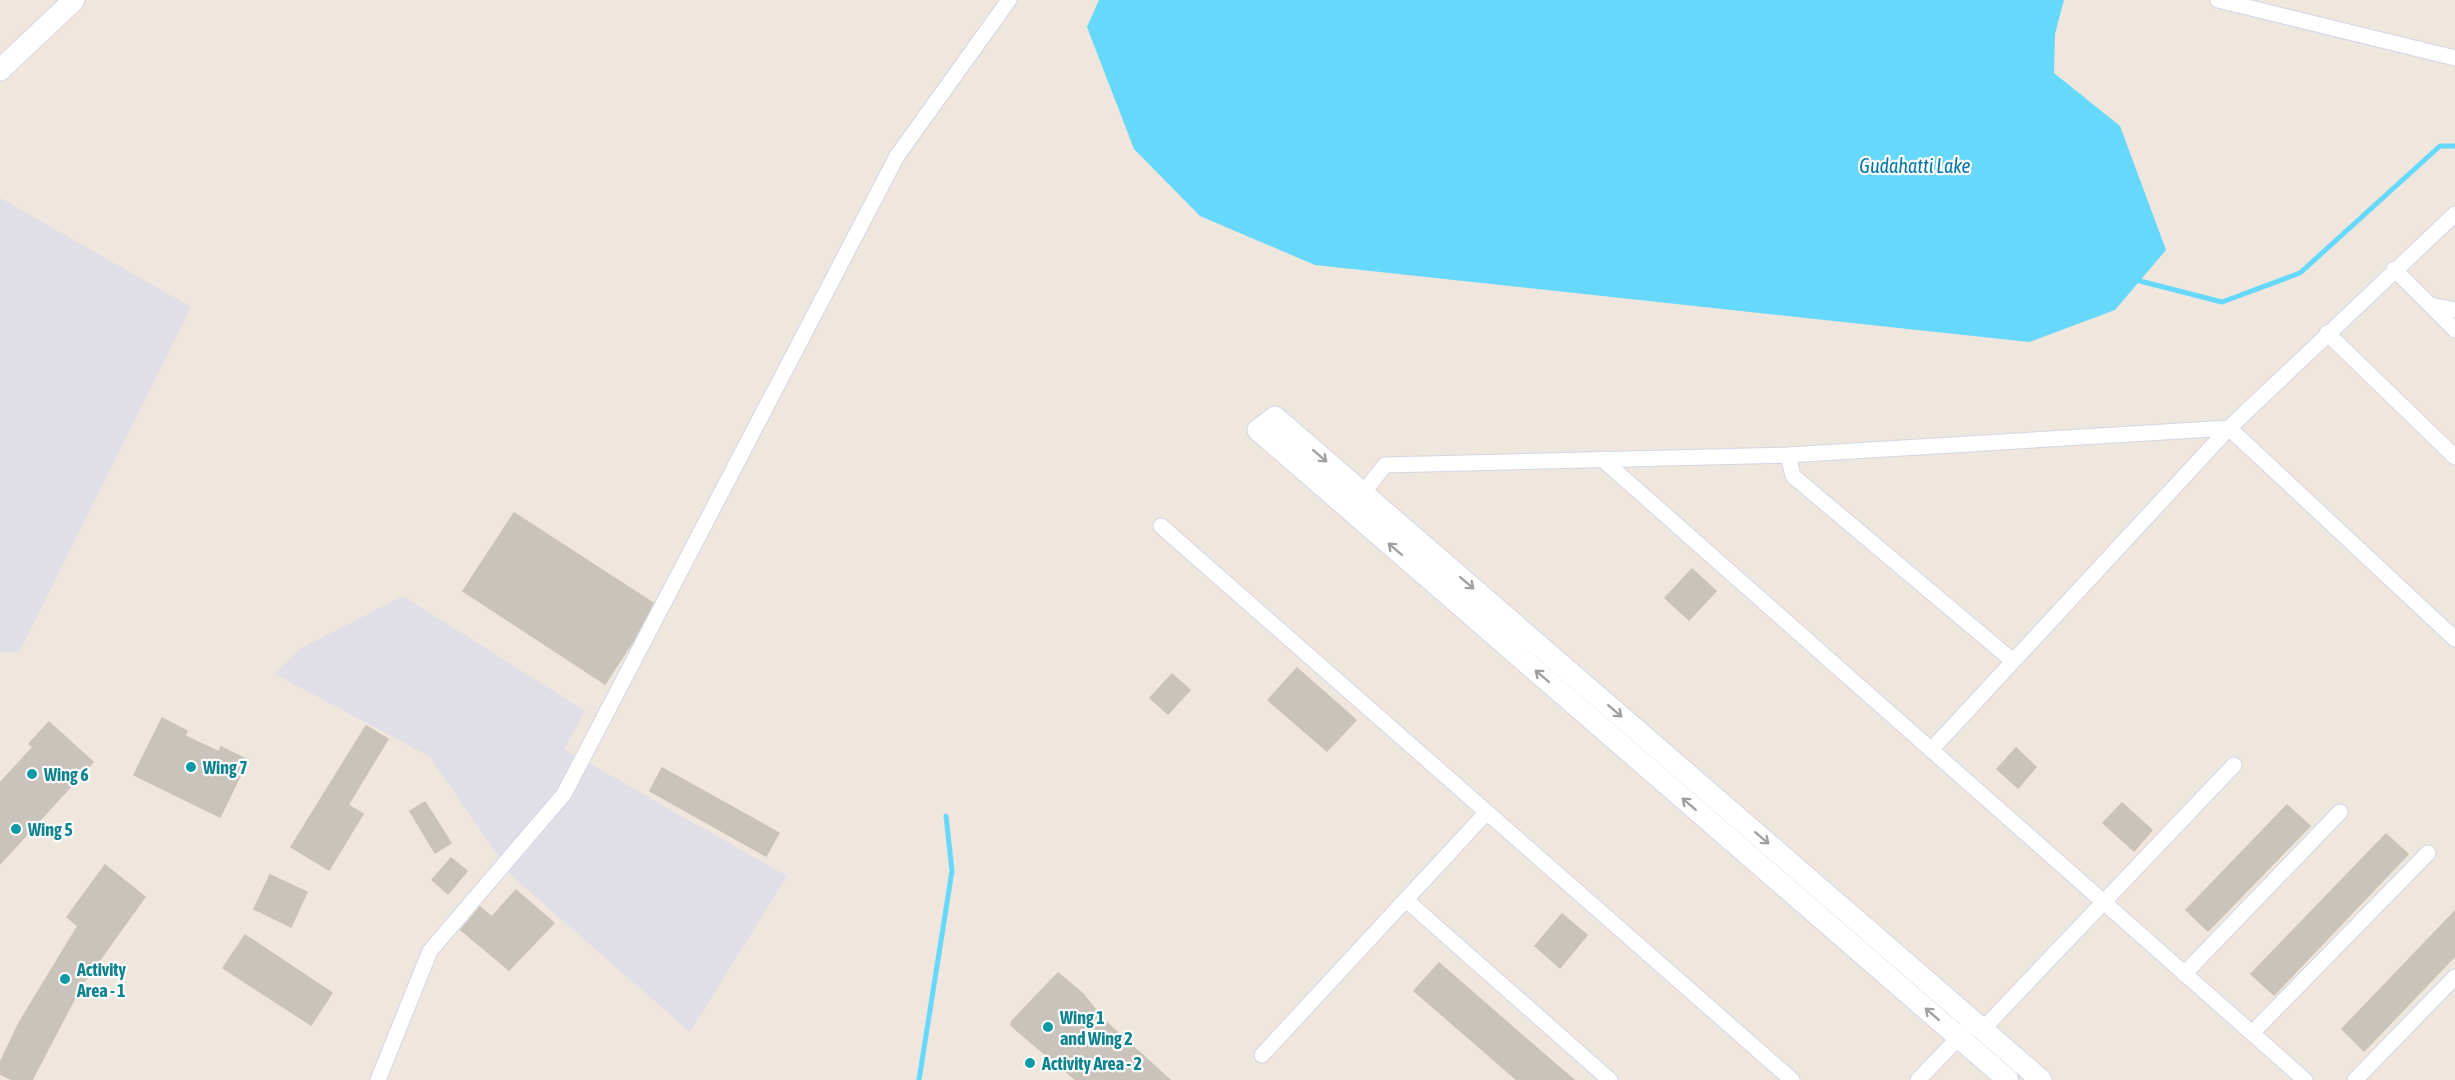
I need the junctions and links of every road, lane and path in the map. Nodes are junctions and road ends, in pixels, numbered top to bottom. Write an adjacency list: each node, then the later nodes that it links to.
1 (74, 0): 5 (street)
2 (1010, 0): 33 (street)
3 (2218, 0): 4 (street)
4 (2455, 58)
5 (0, 70)
6 (2455, 214): 7 (street)
7 (2394, 269): 8 (street); 11 (street)
8 (2430, 305): 9 (street); 10 (street)
9 (2455, 310)
10 (2455, 330)
11 (2327, 333): 12 (street); 14 (street)
12 (2229, 428): 13 (street); 18 (street); 19 (street)
13 (1788, 454): 15 (street); 19 (street)
14 (2455, 457)
15 (1602, 459): 16 (street); 20 (street)
16 (1363, 493): 29 (street, one-way to 29); 31 (street, one-way to 16)
17 (1161, 526): 22 (street)
18 (2455, 639)
19 (2013, 661): 20 (street)
20 (1931, 750): 26 (street)
21 (2234, 765): 26 (street)
22 (1487, 812): 25 (street); 35 (street)
23 (2340, 812): 27 (street)
24 (2428, 853): 30 (street)
25 (1406, 900): 32 (street); 34 (street)
26 (2104, 902): 27 (street); 29 (street)
27 (2184, 974): 30 (street)
28 (2455, 977): 40 (street)
29 (1978, 1026): 31 (street); 38 (street)
30 (2252, 1033): 39 (street)
31 (1959, 1037): 36 (street); 37 (street)
32 (1262, 1055)
33 (378, 1080)
34 (1610, 1080)
35 (1792, 1080)
36 (1918, 1080)
37 (2008, 1080)
38 (2041, 1080)
39 (2305, 1080)
40 (2355, 1080)

